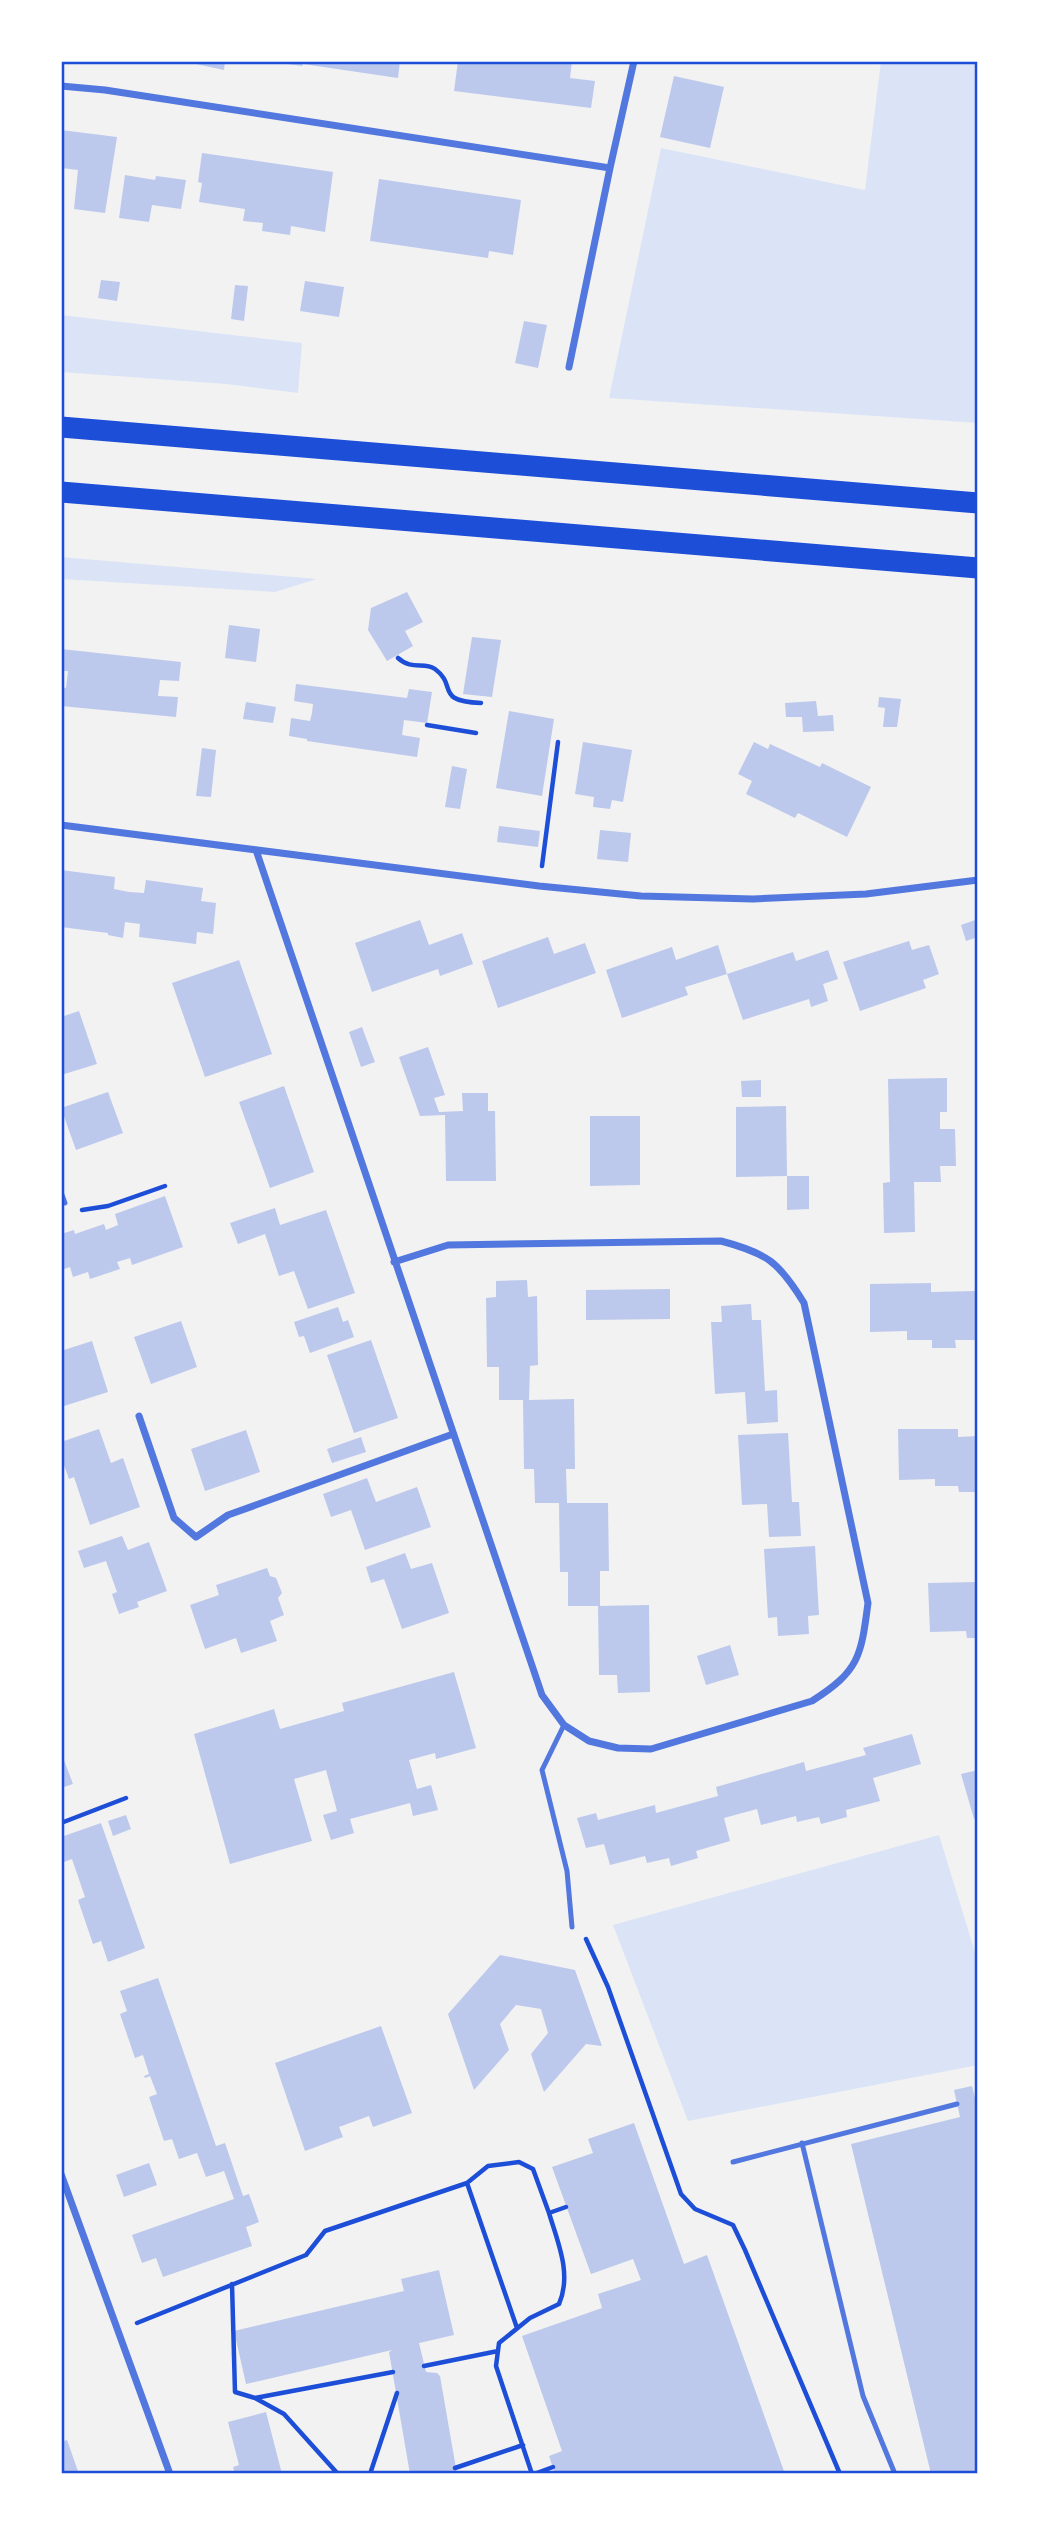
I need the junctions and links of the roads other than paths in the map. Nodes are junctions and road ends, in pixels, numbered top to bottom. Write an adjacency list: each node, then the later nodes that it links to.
1 (634, 61): 3 (street)
2 (61, 86): 3 (street)
3 (610, 168): 4 (street)
4 (569, 367)
5 (61, 427): 7 (highway)
6 (61, 492): 8 (highway)
7 (978, 503)
8 (978, 568)
9 (61, 825): 10 (street)
10 (256, 850): 11 (street); 14 (street)
11 (978, 880)
12 (61, 1192): 13 (lane)
13 (65, 1203)
14 (394, 1262): 16 (street); 17 (street)
15 (139, 1416): 16 (street)
16 (453, 1434): 17 (street)
17 (564, 1725): 18 (lane)
18 (572, 1927)
19 (957, 2104): 20 (lane)
20 (803, 2143): 21 (lane); 24 (lane)
21 (733, 2162)
22 (61, 2174): 23 (street)
23 (170, 2474)
24 (894, 2474)

